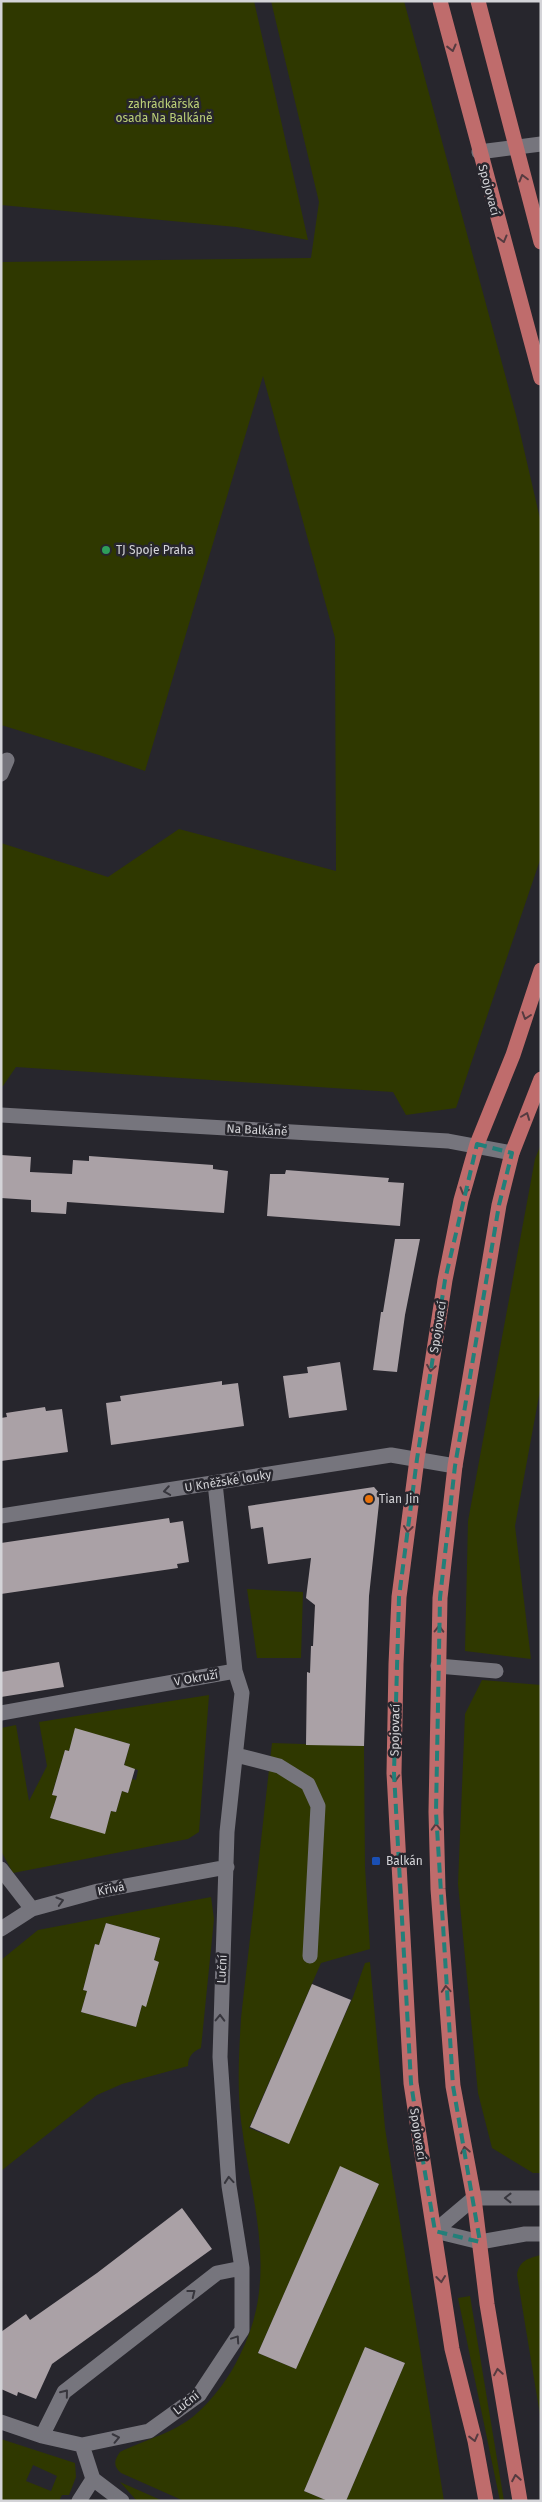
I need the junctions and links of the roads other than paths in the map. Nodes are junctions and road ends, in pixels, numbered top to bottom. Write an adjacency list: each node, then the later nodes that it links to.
1 (440, 1): 5 (main road, Spojovací, one-way to 5)
2 (478, 1): 4 (main road)
3 (541, 144): 4 (street)
4 (515, 147): 5 (street); 6 (main road, one-way to 4)
5 (479, 152): 7 (main road, Spojovací, one-way to 7)
6 (541, 242)
7 (541, 378)
8 (541, 970): 11 (main road, Spojovací, one-way to 11)
9 (541, 1079): 12 (main road, one-way to 9)
10 (1, 1115): 11 (street, Na Balkáně)
11 (477, 1144): 12 (street, Na Balkáně); 13 (main road, Spojovací, one-way to 13)
12 (512, 1153): 14 (main road)
13 (417, 1459): 14 (street, U Kněžské louky); 15 (street, U Kněžské louky); 29 (main road, Spojovací, one-way to 29)
14 (455, 1466): 17 (main road, one-way to 14)
15 (216, 1483): 16 (street, U Kněžské louky, one-way to 16); 18 (street, V Okruží)
16 (1, 1516)
17 (438, 1666): 19 (street); 27 (main road, one-way to 17)
18 (235, 1671): 20 (street, V Okruží); 21 (street, Luční)
19 (496, 1671)
20 (1, 1713)
21 (236, 1755): 22 (street, Luční); 26 (street)
22 (227, 1867): 24 (street, Křivá, one-way to 22); 32 (street, Luční, one-way to 22)
23 (1, 1869): 24 (street)
24 (32, 1909): 25 (street, Křivá)
25 (1, 1929)
26 (310, 1956)
27 (474, 2198): 28 (street, one-way to 27); 29 (street); 31 (main road)
28 (541, 2198)
29 (435, 2231): 31 (street); 39 (main road, Spojovací, one-way to 39)
30 (541, 2234): 31 (street)
31 (480, 2242): 40 (main road, one-way to 31)
32 (242, 2268): 34 (street, one-way to 32); 35 (street, Luční, one-way to 32)
33 (1, 2422): 34 (street, Luční)
34 (42, 2436): 35 (street, Luční)
35 (82, 2446): 36 (street)
36 (93, 2479): 37 (street); 38 (street)
37 (79, 2501)
38 (122, 2501)
39 (486, 2501)
40 (520, 2501)

